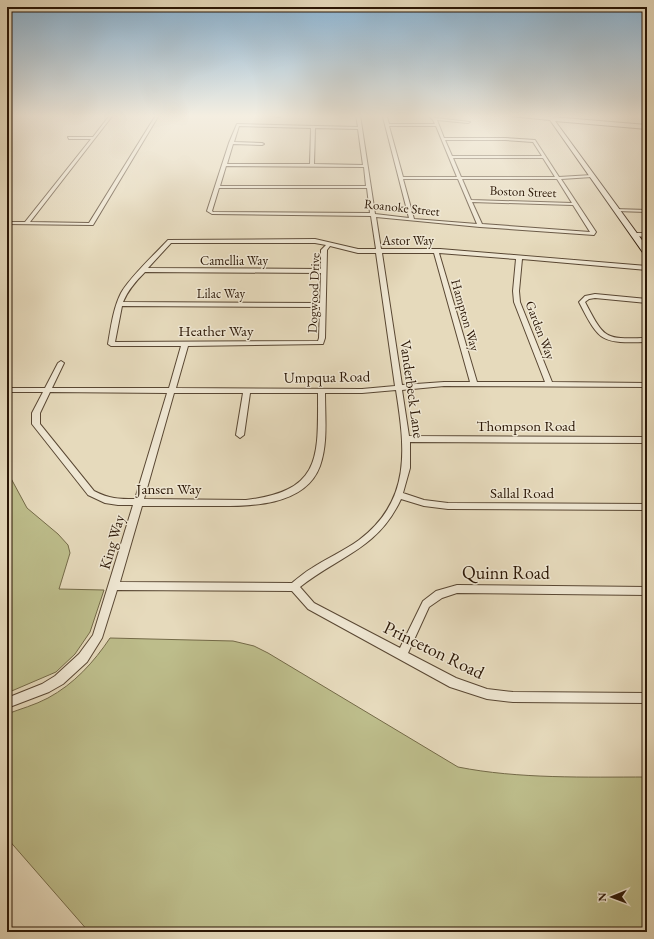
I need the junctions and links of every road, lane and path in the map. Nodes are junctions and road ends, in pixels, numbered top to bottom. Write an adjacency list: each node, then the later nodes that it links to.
1 (78, 159): 26 (street)
2 (131, 159): 26 (street)
3 (226, 159): 10 (street)
4 (312, 159): 11 (street)
5 (364, 159): 12 (street, Vanderbeck Lane)
6 (397, 159): 14 (street)
7 (452, 159): 15 (street)
8 (546, 159): 16 (street)
9 (580, 159): 13 (street)
10 (224, 165): 11 (street); 17 (street)
11 (312, 166): 12 (street)
12 (365, 166): 18 (street, Vanderbeck Lane)
13 (592, 176): 16 (street); 21 (street)
14 (402, 178): 15 (street); 24 (street)
15 (460, 178): 16 (street); 19 (street)
16 (558, 178): 20 (street)
17 (217, 187): 18 (street); 23 (street, Roanoke Street)
18 (368, 187): 23 (street, Vanderbeck Lane)
19 (470, 201): 20 (street, Boston Street); 27 (street)
20 (574, 204): 27 (street, Roanoke Street)
21 (616, 210): 22 (street); 28 (street)
22 (647, 211)
23 (373, 215): 24 (street, Roanoke Street); 31 (street, Vanderbeck Lane)
24 (412, 220): 27 (street, Roanoke Street)
25 (7, 223): 26 (street)
26 (27, 223)
27 (480, 226)
28 (635, 235): 29 (street); 33 (street)
29 (647, 235)
30 (329, 244): 31 (street, Astor Way); 36 (street, Astor Way); 37 (street, Dogwood Drive)
31 (379, 251): 32 (street, Astor Way); 48 (street, Vanderbeck Lane)
32 (436, 251): 34 (street, Astor Way); 45 (street, Hampton Way)
33 (647, 252)
34 (519, 258): 35 (street, Astor Way); 46 (street, Garden Way)
35 (647, 268)
36 (144, 270): 37 (street, Camellia Way); 39 (street)
37 (324, 271): 40 (street, Dogwood Drive)
38 (647, 301): 41 (street)
39 (119, 304): 40 (street, Lilac Way); 43 (street, Heather Way)
40 (323, 305): 42 (street, Dogwood Drive)
41 (647, 340)
42 (321, 343): 43 (street, Heather Way)
43 (185, 344): 51 (street, King Way)
44 (61, 363): 50 (street, Jansen Way)
45 (474, 385): 46 (street, Umpqua Road); 48 (street, Umpqua Road)
46 (550, 385): 47 (street, Umpqua Road)
47 (647, 385)
48 (399, 388): 53 (street, Umpqua Road); 55 (street, Vanderbeck Lane)
49 (7, 390): 50 (street, Umpqua Road)
50 (47, 390): 51 (street, Umpqua Road); 58 (street, Jansen Way)
51 (171, 390): 52 (street, Umpqua Road); 58 (street, King Way)
52 (247, 391): 53 (street, Umpqua Road); 54 (street)
53 (321, 391): 58 (street, Jansen Way)
54 (240, 435)
55 (406, 439): 56 (street, Thompson Road); 57 (street, Vanderbeck Lane)
56 (647, 440)
57 (399, 495): 59 (street, Sallal Road); 61 (street, Vanderbeck Lane)
58 (138, 503): 60 (street, King Way)
59 (647, 507)
60 (114, 586): 61 (street); 65 (street, King Way)
61 (294, 587): 63 (street, Princeton Road)
62 (647, 590): 63 (street, Quinn Road)
63 (402, 655): 64 (street, Princeton Road)
64 (647, 698)
65 (7, 703)

